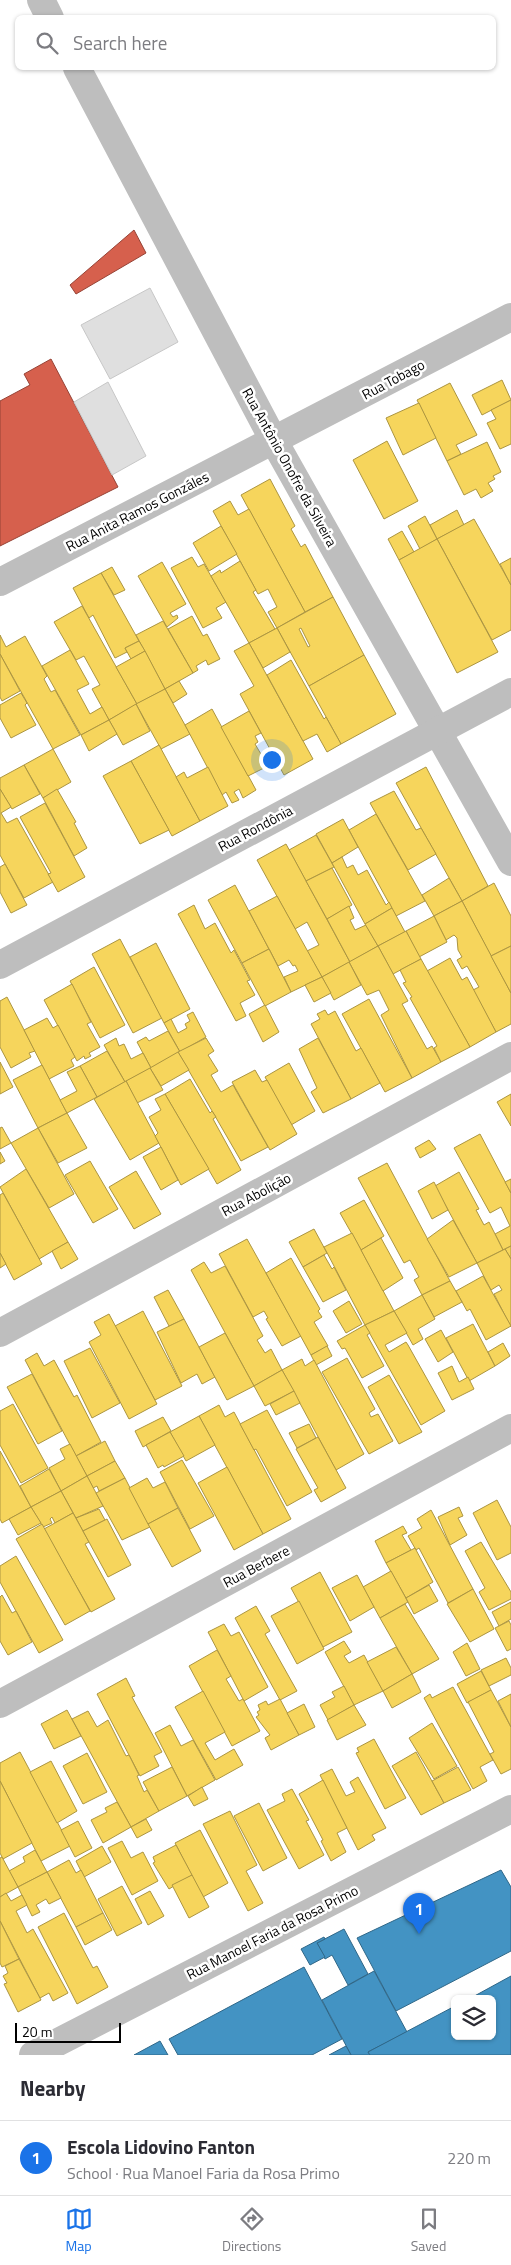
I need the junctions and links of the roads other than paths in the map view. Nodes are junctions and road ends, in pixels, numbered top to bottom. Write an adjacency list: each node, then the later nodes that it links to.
1 (41, 0): 2 (street)
2 (48, 15)
3 (77, 70): 5 (street, Rua Antônio Onofre da Silveira)
4 (511, 317): 5 (street, Rua Tobago)
5 (274, 441): 6 (street, Rua Anita Ramos Gonzáles); 8 (street, Rua Antônio Onofre da Silveira)
6 (0, 582)
7 (511, 692): 8 (street, Rua Rondônia)
8 (437, 731): 9 (street, Rua Antônio Onofre da Silveira); 10 (street, Rua Rondônia)
9 (511, 862)
10 (0, 965)
11 (511, 1056): 12 (street, Rua Abolição)
12 (0, 1333)
13 (511, 1428): 14 (street, Rua Berbere)
14 (0, 1704)
15 (510, 1812): 16 (street, Rua Manoel Faria da Rosa Primo)
16 (33, 2055)

